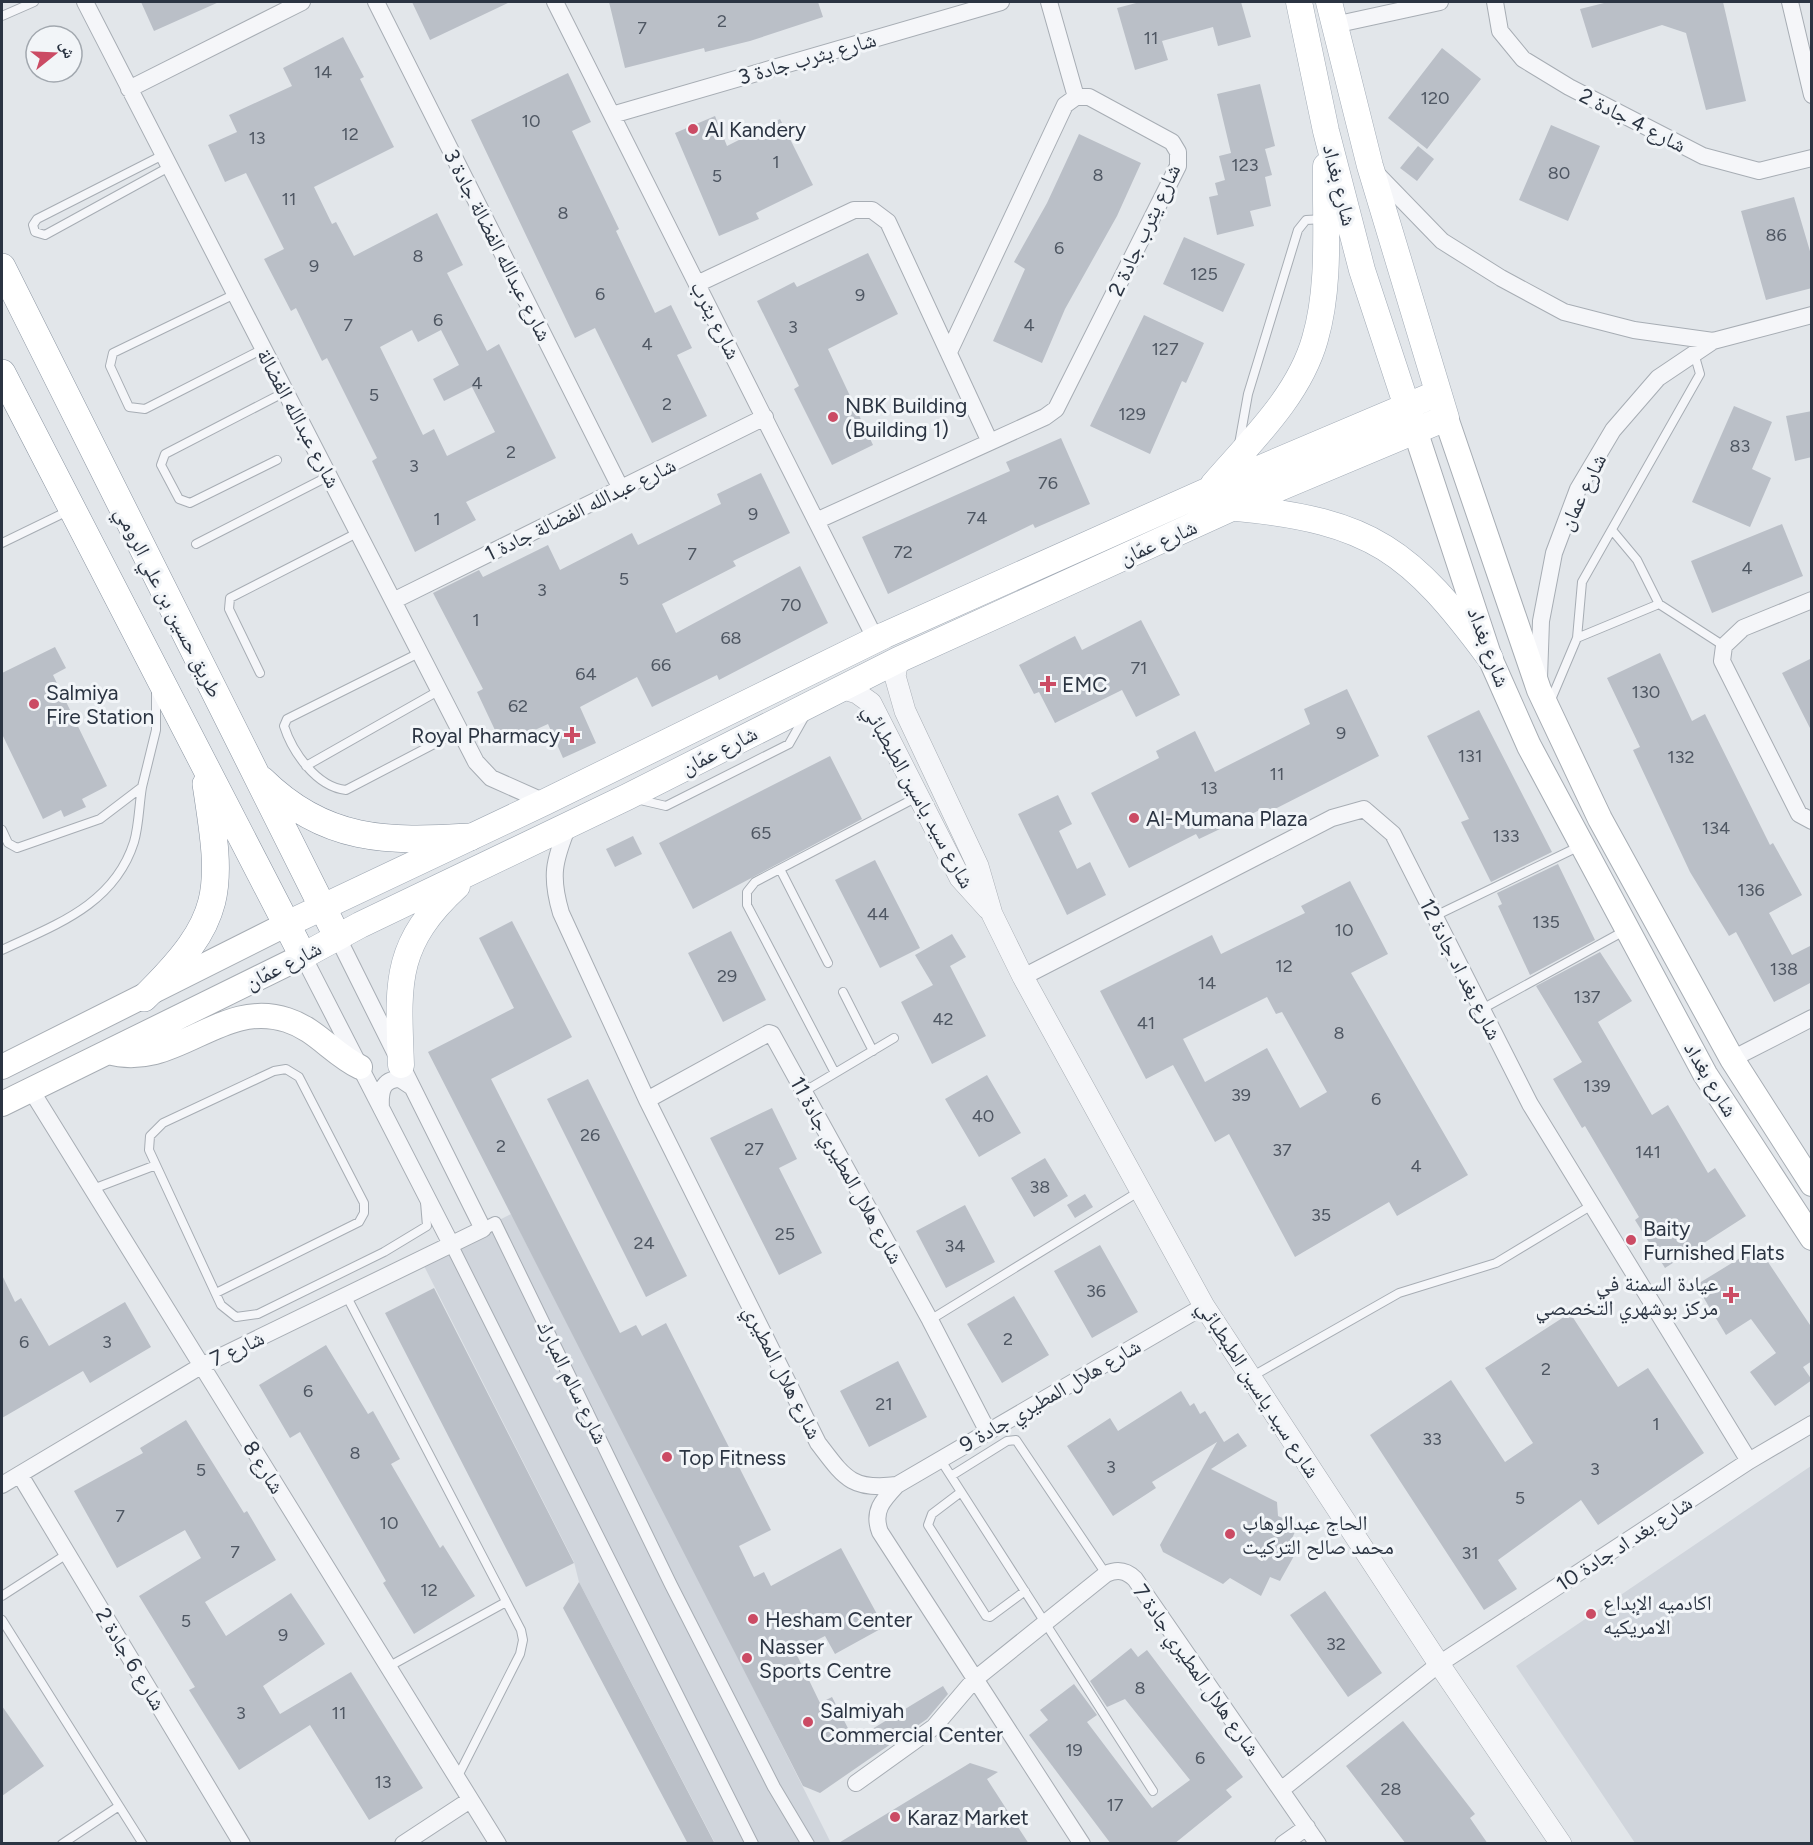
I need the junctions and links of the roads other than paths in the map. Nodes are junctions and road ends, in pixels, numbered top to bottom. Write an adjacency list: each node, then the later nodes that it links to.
1 (34, 2): 13 (lane)
2 (84, 2): 14 (street, شارع عبدالله الفضالة)
3 (302, 2): 14 (street)
4 (376, 2): 43 (street, شارع عبدالله الفضالة جادة 3)
5 (555, 2): 17 (street, شارع يثرب)
6 (1001, 2): 17 (street, شارع يثرب جادة 3)
7 (1049, 2): 16 (street)
8 (1299, 2): 18 (main road, شارع بغداد)
9 (1440, 2): 12 (street)
10 (1496, 2): 19 (street, شارع 4 جادة 2)
11 (1790, 2): 15 (street)
12 (1331, 13): 21 (main road, شارع بغداد)
13 (2, 16)
14 (129, 89): 20 (street, شارع عبدالله الفضالة)
15 (1812, 95)
16 (1076, 97): 30 (street); 39 (street, شارع يثرب جادة 2)
17 (612, 115): 25 (street, شارع يثرب)
18 (1326, 131): 22 (main road); 35 (main road, شارع بغداد)
19 (1812, 158)
20 (166, 161): 20 (lane); 26 (street, شارع عبدالله الفضالة)
21 (1370, 166): 28 (street, شارع عمان); 34 (main road, شارع بغداد)
22 (1325, 219): 40 (main road); 40 (lane)
23 (2, 267): 24 (highway, طريق حسين بن علي الرومي)
24 (7, 284): 52 (highway, طريق حسين بن علي الرومي)
25 (697, 284): 30 (street); 36 (street, شارع يثرب)
26 (235, 294): 29 (street, شارع عبدالله الفضالة); 29 (lane)
27 (1812, 315): 28 (street, شارع عمان)
28 (1713, 341): 31 (street, شارع عمان)
29 (263, 349): 33 (street, شارع عبدالله الفضالة)
30 (949, 352): 39 (street)
31 (1694, 353): 48 (lane); 67 (street, شارع عمان)
32 (2, 373): 46 (highway, طريق حسين بن علي الرومي)
33 (285, 392): 41 (lane); 42 (street, شارع عبدالله الفضالة)
34 (1438, 393): 35 (main road, شارع عمّان); 37 (main road, شارع بغداد)
35 (1407, 406): 38 (main road, شارع بغداد); 44 (main road, شارع عمّان)
36 (765, 417): 43 (street, شارع عبدالله الفضالة جادة 1); 47 (street, شارع يثرب)
37 (1446, 417): 38 (main road, شارع عمّان); 67 (main road, شارع بغداد)
38 (1415, 430): 45 (main road, شارع عمّان); 61 (main road, شارع بغداد)
39 (989, 440): 47 (street, شارع يثرب جادة 2)
40 (1236, 458): 44 (main road)
41 (277, 460)
42 (330, 476): 49 (street, شارع عبدالله الفضالة); 51 (lane)
43 (621, 489): 53 (street, شارع عبدالله الفضالة جادة 1)
44 (1209, 490): 58 (main road, شارع عمّان)
45 (1234, 507): 61 (main road); 62 (main road, شارع عمّان)
46 (72, 508): 50 (lane); 56 (highway, طريق حسين بن علي الرومي)
47 (816, 521): 58 (street, شارع يثرب)
48 (1612, 530): 55 (lane); 57 (lane)
49 (359, 532): 53 (street, شارع عبدالله الفضالة); 64 (lane)
50 (2, 543)
51 (196, 544)
52 (160, 584): 56 (highway); 71 (highway, طريق حسين بن علي الرومي)
53 (395, 600): 60 (street, شارع عبدالله الفضالة)
54 (1812, 600): 59 (street)
55 (1659, 604): 57 (lane); 59 (lane)
56 (122, 605): 63 (highway, طريق حسين بن علي الرومي)
57 (1577, 638): 67 (lane)
58 (876, 640): 74 (main road, شارع عمّان)
59 (1724, 646): 75 (street)
60 (421, 652): 66 (street, شارع عبدالله الفضالة); 70 (lane)
61 (1490, 658): 79 (main road, شارع بغداد)
62 (898, 660): 65 (main road, شارع عمّان); 83 (street, شارع سيد ياسين الطبطبائي)
63 (157, 672): 69 (highway, طريق حسين بن علي الرومي); 72 (lane)
64 (260, 673)
65 (841, 688): 73 (street, شارع سيد ياسين الطبطبائي); 76 (main road, شارع عمّان)
66 (440, 690): 68 (street, شارع عبدالله الفضالة); 70 (lane)
67 (1544, 699): 99 (main road, شارع بغداد)
68 (459, 730): 70 (lane); 74 (street, شارع عبدالله الفضالة)
69 (203, 762): 85 (highway, طريق حسين بن علي الرومي); 93 (highway)
70 (306, 766)
71 (254, 771): 78 (highway); 82 (highway, طريق حسين بن علي الرومي)
72 (142, 787): 77 (lane); 88 (lane)
73 (919, 796): 80 (lane); 83 (street, شارع سيد ياسين الطبطبائي)
74 (545, 802): 78 (main road, شارع عمّان)
75 (1812, 822)
76 (568, 825): 81 (main road, شارع عمّان); 106 (street, شارع هلال المطيري)
77 (2, 830)
78 (470, 837): 82 (main road, شارع عمّان)
79 (1582, 844): 84 (lane); 86 (main road, شارع بغداد)
80 (780, 869): 90 (lane); 102 (lane)
81 (472, 871): 87 (main road, شارع عمّان); 103 (main road)
82 (322, 907): 85 (main road, شارع عمّان); 87 (highway, طريق حسين بن علي الرومي)
83 (992, 914): 91 (street, شارع سيد ياسين الطبطبائي)
84 (1435, 916): 91 (street, شارع بغد اد جادة 12); 94 (street, شارع بغد اد جادة 12)
85 (287, 924): 89 (highway, طريق حسين بن علي الرومي); 93 (main road, شارع عمّان)
86 (1628, 929): 94 (lane); 116 (main road, شارع بغداد)
87 (337, 936): 89 (main road, شارع عمّان); 103 (street)
88 (2, 950)
89 (303, 956): 98 (main road, شارع عمّان); 101 (street)
90 (828, 963)
91 (1023, 977): 112 (street, شارع سيد ياسين الطبطبائي)
92 (843, 992): 97 (lane)
93 (144, 998): 100 (main road, شارع عمّان)
94 (1482, 1009): 114 (street, شارع بغد اد جادة 12)
95 (1812, 1018): 99 (street)
96 (894, 1038): 97 (lane)
97 (873, 1051): 102 (lane)
98 (108, 1052): 101 (main road); 104 (main road, شارع عمّان)
99 (1732, 1059): 110 (main road, شارع بغداد)
100 (2, 1067)
101 (360, 1067): 108 (street)
102 (835, 1073): 105 (lane)
103 (406, 1076): 108 (street); 115 (street)
104 (31, 1090): 107 (main road, شارع عمّان); 111 (street, شارع 8)
105 (805, 1091): 106 (street, شارع هلال المطيري جادة 11); 121 (street, شارع هلال المطيري جادة 11)
106 (647, 1100): 131 (street, شارع هلال المطيري)
107 (2, 1104)
108 (381, 1108): 113 (street)
109 (156, 1165): 111 (lane); 118 (lane); 118 (lane)
110 (1812, 1184)
111 (93, 1190): 122 (street, شارع 8)
112 (1140, 1191): 120 (street, شارع سيد ياسين الطبطبائي); 121 (lane)
113 (424, 1192): 117 (street); 118 (lane)
114 (1592, 1205): 123 (lane); 127 (street, شارع بغد اد جادة 12)
115 (483, 1229): 117 (street, شارع 7); 156 (street, شارع سالم المبارك)
116 (1812, 1238)
117 (451, 1244): 119 (street, شارع 7); 155 (street)
118 (216, 1293)
119 (347, 1297): 122 (street, شارع 7); 137 (lane)
120 (1204, 1306): 123 (street, شارع سيد ياسين الطبطبائي); 125 (street, شارع هلال المطيري جادة 9)
121 (930, 1320): 125 (street, شارع هلال المطيري جادة 11)
122 (201, 1365): 128 (street, شارع 7); 141 (street, شارع 8)
123 (1250, 1377): 140 (street, شارع سيد ياسين الطبطبائي)
124 (1812, 1424): 127 (street, شارع بغد اد جادة 10)
125 (988, 1432): 126 (street, شارع هلال المطيري جادة 9)
126 (940, 1459): 129 (lane); 131 (street, شارع هلال المطيري جادة 9)
127 (1749, 1461): 140 (street, شارع بغد اد جادة 10)
128 (20, 1475): 130 (street, شارع 7); 133 (street, شارع 6 جادة 2)
129 (951, 1476): 132 (lane); 134 (lane)
130 (2, 1485)
131 (897, 1485): 142 (street)
132 (961, 1492): 135 (lane); 135 (lane)
133 (68, 1554): 136 (lane); 152 (street, شارع 6 جادة 2)
134 (1106, 1574): 139 (street, شارع هلال المطيري جادة 7); 145 (street, شارع هلال المطيري جادة 7)
135 (1025, 1592): 139 (lane)
136 (2, 1596)
137 (506, 1602): 141 (lane); 143 (lane)
138 (2, 1620): 148 (lane)
139 (1044, 1622): 142 (street, شارع هلال المطيري جادة 7); 146 (lane)
140 (1439, 1664): 145 (street); 160 (street, شارع سيد ياسين الطبطبائي)
141 (388, 1667): 143 (street, شارع 8)
142 (974, 1680): 144 (street, شارع هلال المطيري جادة 7); 157 (street)
143 (457, 1778): 147 (street, شارع 8)
144 (855, 1783)
145 (1281, 1790): 149 (street, شارع هلال المطيري جادة 7)
146 (1153, 1791)
147 (470, 1800): 153 (street); 154 (street, شارع 8)
148 (119, 1806): 150 (lane); 151 (lane)
149 (1307, 1827): 158 (street); 159 (street, شارع هلال المطيري جادة 7)
150 (62, 1844)
151 (143, 1844)
152 (242, 1844)
153 (403, 1844)
154 (498, 1844)
155 (752, 1844)
156 (807, 1844)
157 (1082, 1844)
158 (1283, 1844)
159 (1318, 1844)
160 (1561, 1844)

